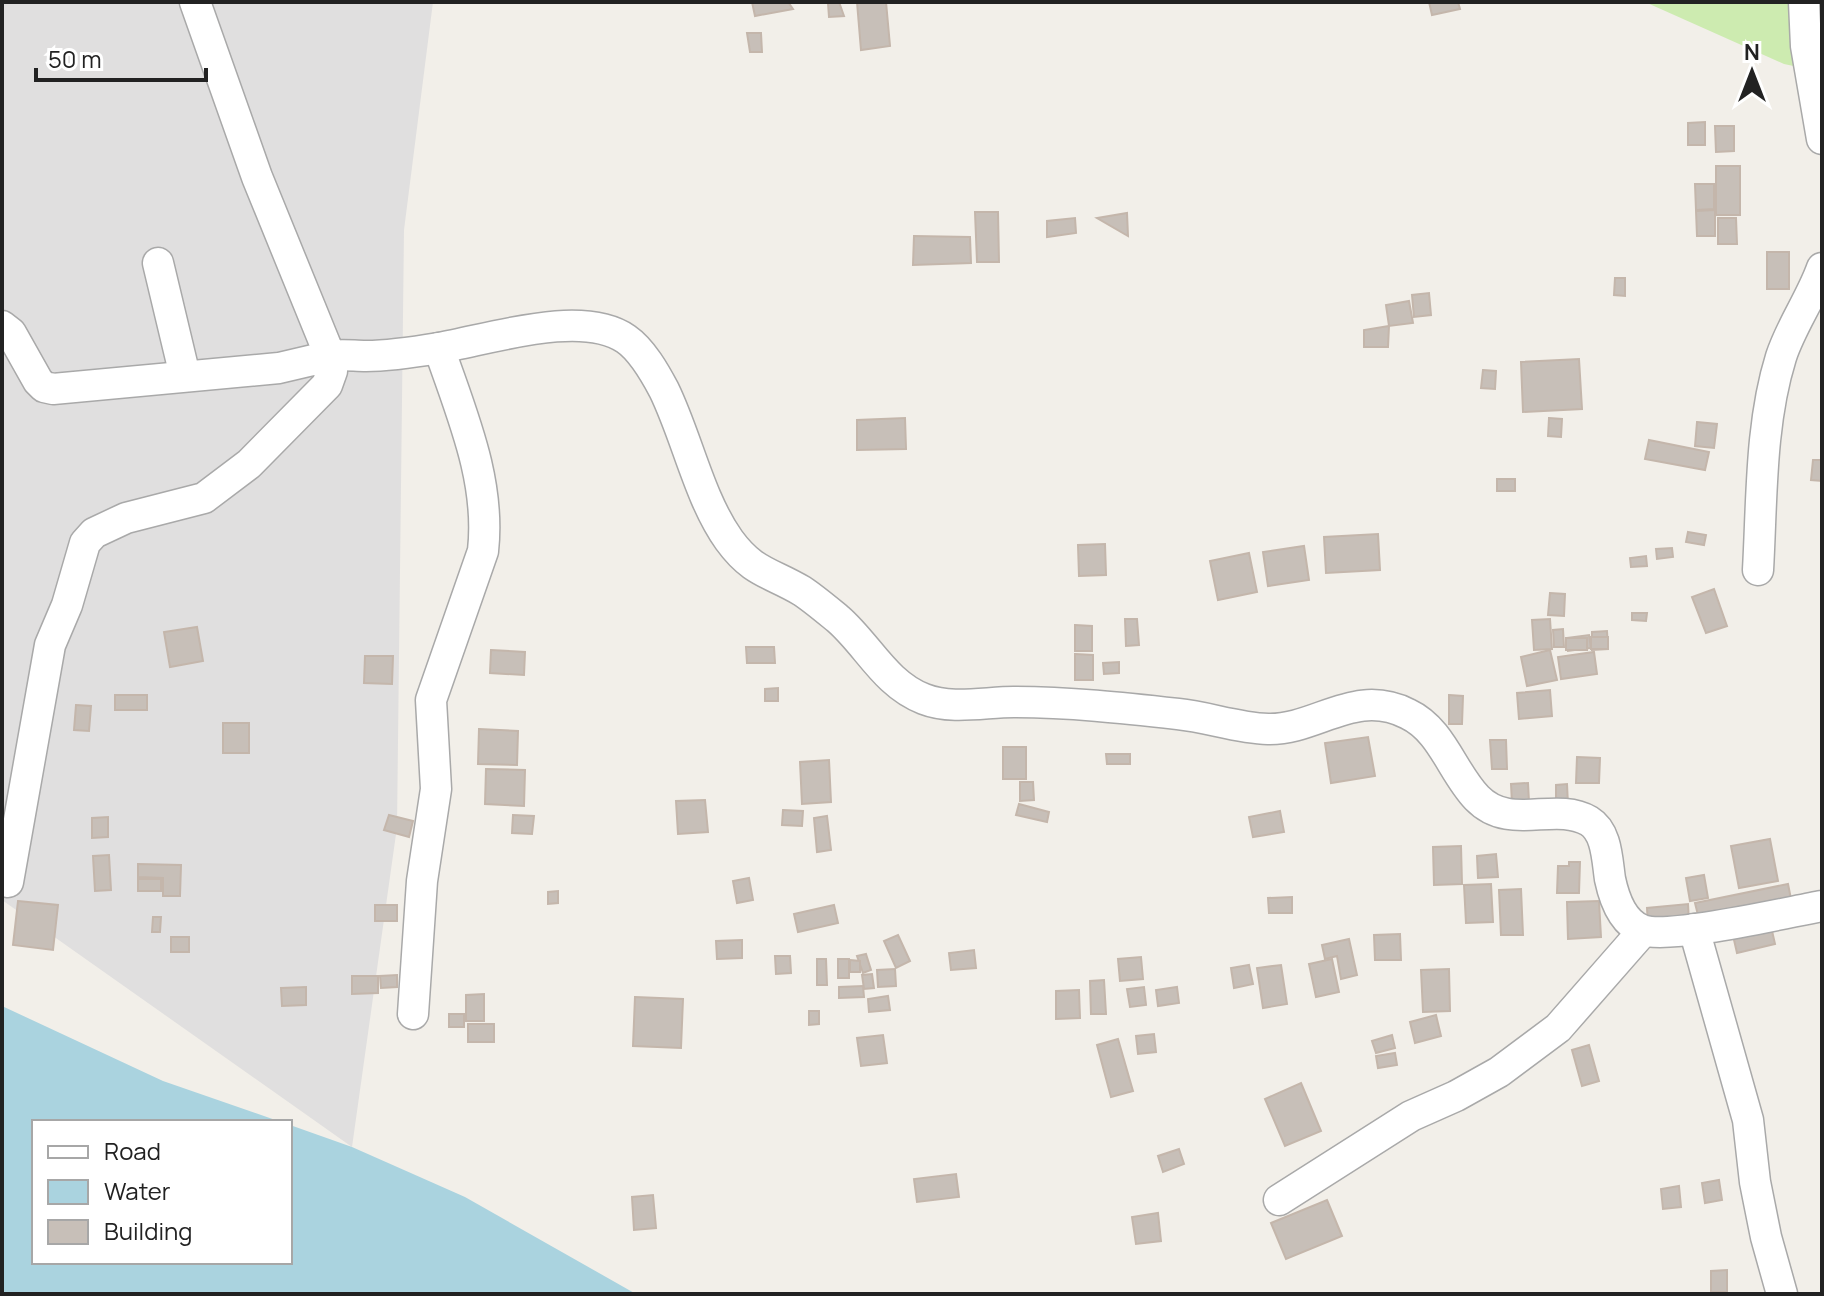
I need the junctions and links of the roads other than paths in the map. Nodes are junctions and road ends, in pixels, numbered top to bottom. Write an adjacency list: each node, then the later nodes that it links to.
1 (195, 2): 8 (street)
2 (1804, 2): 3 (street)
3 (1822, 139)
4 (158, 263): 9 (street)
5 (1822, 268): 10 (street)
6 (2, 326): 9 (street)
7 (439, 348): 8 (street); 14 (street); 15 (street)
8 (330, 356): 9 (street); 11 (street)
9 (185, 376)
10 (1758, 570)
11 (8, 882)
12 (1822, 906): 13 (street)
13 (1694, 929): 14 (street); 17 (street)
14 (1643, 931): 16 (street)
15 (413, 1014)
16 (1279, 1200)
17 (1782, 1294)

